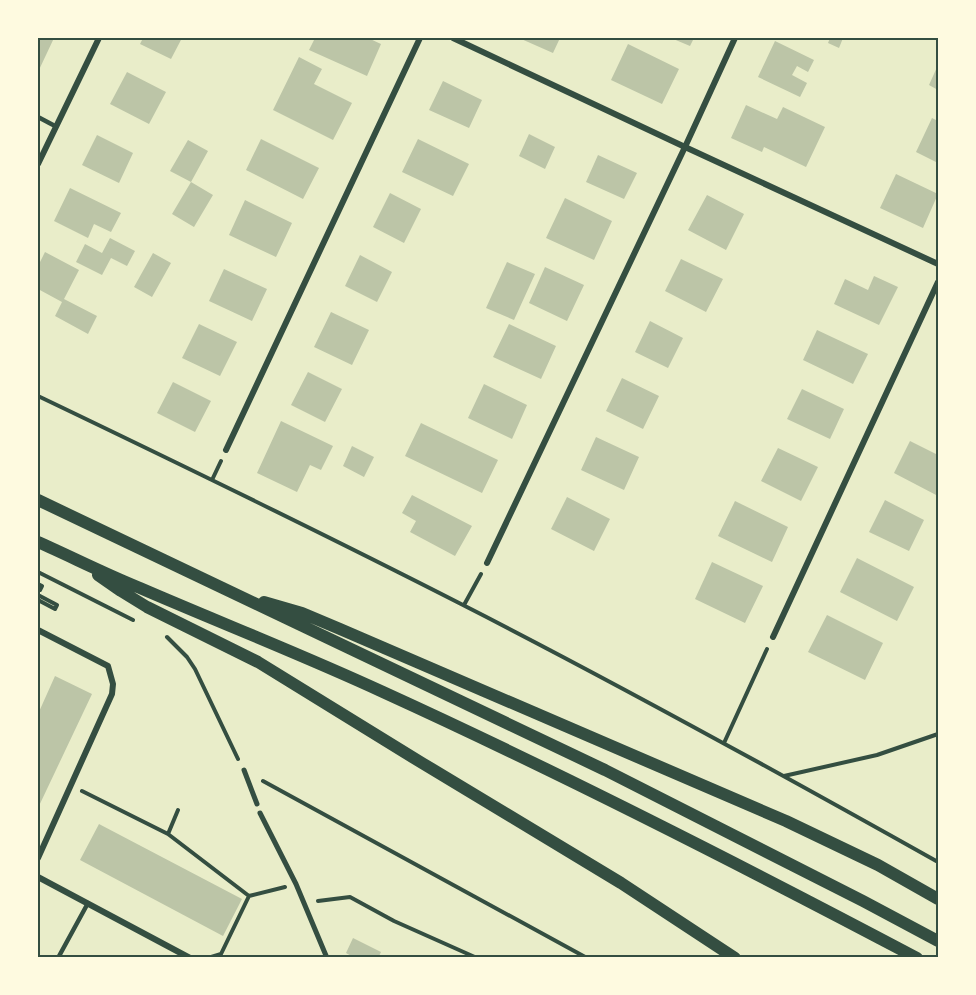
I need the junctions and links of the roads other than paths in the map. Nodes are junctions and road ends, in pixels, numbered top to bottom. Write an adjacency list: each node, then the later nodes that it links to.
1 (99, 38): 6 (street)
2 (420, 38): 11 (street)
3 (453, 38): 7 (street)
4 (735, 38): 7 (street)
5 (38, 117): 6 (lane)
6 (55, 126): 8 (street)
7 (685, 147): 9 (street); 15 (street)
8 (38, 164)
9 (939, 264)
10 (939, 282): 18 (street)
11 (226, 450)
12 (38, 500): 16 (main road)
13 (38, 542): 14 (main road)
14 (75, 558): 30 (main road); 31 (main road)
15 (487, 563)
16 (239, 596): 24 (main road); 26 (main road)
17 (38, 630): 22 (street)
18 (773, 637)
19 (244, 771): 20 (street)
20 (257, 804)
21 (260, 813): 29 (street)
22 (38, 858)
23 (38, 877): 25 (street)
24 (939, 899)
25 (87, 903): 27 (lane); 28 (street)
26 (939, 941)
27 (58, 957)
28 (189, 957)
29 (327, 957)
30 (735, 957)
31 (917, 957)

